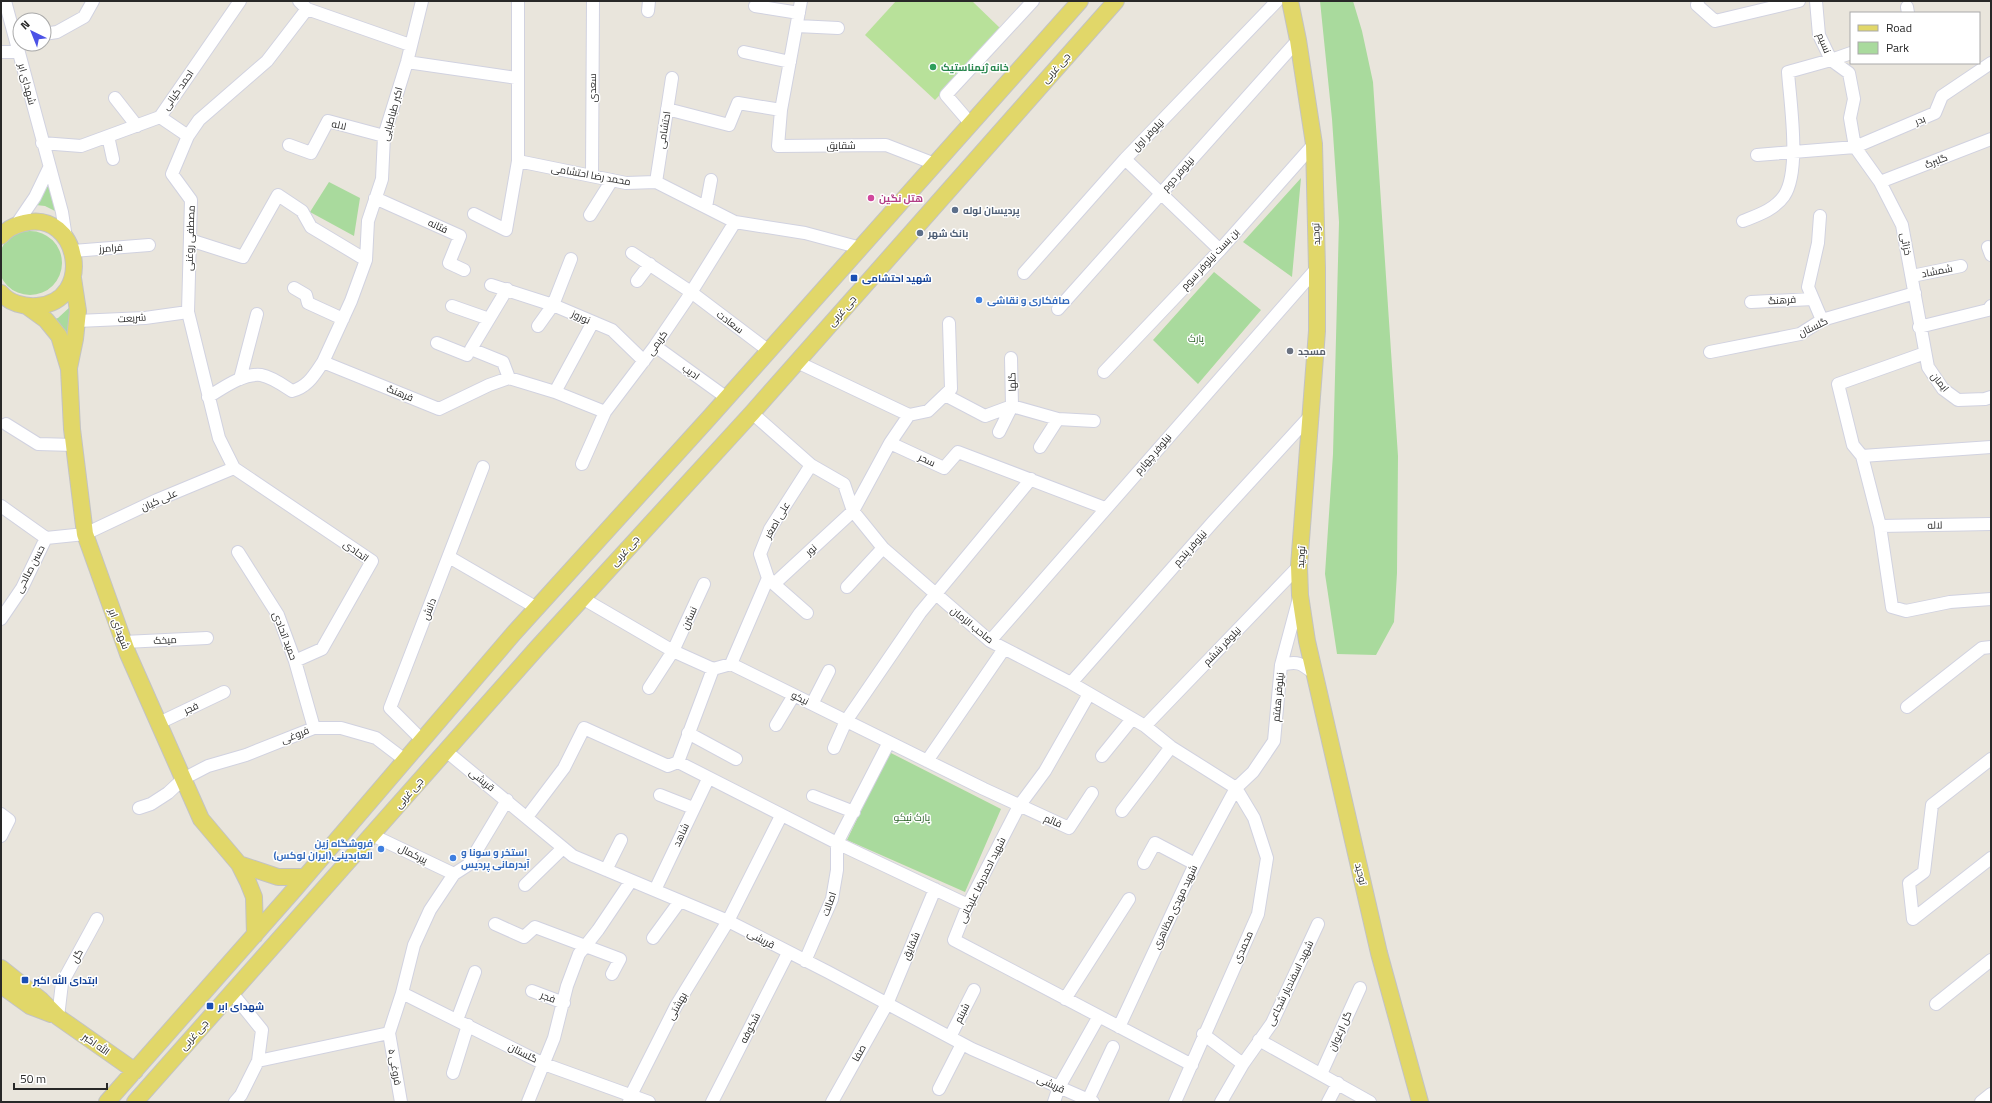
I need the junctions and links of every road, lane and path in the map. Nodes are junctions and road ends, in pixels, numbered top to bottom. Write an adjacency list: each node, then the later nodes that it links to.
1 (5, 1): 18 (street, شهدای ابر)
2 (93, 1): 21 (street)
3 (240, 1): 38 (street, احمد کیانی)
4 (422, 1): 23 (street, اکبر طباطبایی)
5 (518, 1): 33 (street)
6 (593, 1): 56 (street, سعدی)
7 (1033, 1): 39 (street)
8 (1116, 1): 119 (main road, جی غربی)
9 (1277, 1): 52 (street, نیلوفر اول)
10 (1290, 1): 22 (main road, توحید)
11 (1698, 1): 12 (street)
12 (1799, 1)
13 (1816, 1): 29 (street, نسیم)
14 (303, 5): 23 (street); 42 (street, مصطفی روغنی)
15 (1073, 5): 39 (main road, جی غربی)
16 (755, 6): 17 (street)
17 (800, 7): 19 (street, شقایق)
18 (12, 21)
19 (797, 26): 20 (street); 31 (street, شقایق)
20 (838, 28)
21 (52, 33)
22 (1298, 40): 46 (main road, توحید); 61 (street, نیلوفر دوم)
23 (410, 45): 30 (street, اکبر طباطبایی)
24 (1, 52): 25 (street)
25 (12, 52)
26 (18, 52): 45 (street, شهدای ابر)
27 (744, 52): 31 (street)
28 (1850, 52): 29 (street)
29 (1831, 60): 48 (street, نسیم); 49 (street)
30 (407, 62): 33 (street); 43 (street, اکبر طباطبایی)
31 (790, 62): 37 (street, شقایق)
32 (1991, 63): 48 (street, بدر)
33 (517, 78): 53 (street)
34 (672, 78): 36 (street, احتشامی)
35 (114, 98): 40 (street)
36 (667, 109): 37 (street); 59 (street, احتشامی)
37 (781, 110): 54 (street, شقایق)
38 (160, 117): 40 (street, احمد کیانی); 42 (street)
39 (971, 124): 54 (main road, جی غربی)
40 (137, 126): 41 (street, احمد کیانی)
41 (108, 136): 45 (street, احمد کیانی); 51 (street)
42 (188, 136): 71 (street, مصطفی روغنی)
43 (384, 136): 47 (street, لاله); 62 (street, اکبر طباطبایی)
44 (1991, 139): 60 (street, گلبرگ)
45 (42, 143): 55 (street, شهدای ابر)
46 (1314, 144): 75 (street, بن بست نیلوفر سوم); 81 (main road, توحید)
47 (289, 145)
48 (1855, 147): 49 (street, بدر); 60 (street, خزائی)
49 (1794, 152): 50 (street, بدر); 67 (street)
50 (1758, 155)
51 (113, 159)
52 (1124, 159): 61 (street); 83 (street, نیلوفر اول)
53 (518, 161): 56 (street, محمد رضا احتشامی); 64 (street)
54 (935, 164): 74 (main road, جی غربی)
55 (49, 168): 69 (street); 72 (street, شهدای ابر)
56 (592, 176): 57 (street, محمد رضا احتشامی)
57 (612, 180): 59 (street, محمد رضا احتشامی); 65 (street)
58 (711, 180): 63 (street)
59 (656, 182): 63 (street, محمد رضا احتشامی)
60 (1880, 182): 84 (street, خزائی)
61 (1160, 194): 75 (street); 99 (street, نیلوفر دوم)
62 (375, 198): 77 (street, اکبر طباطبایی); 82 (street, فتانه)
63 (706, 207): 68 (street, محمد رضا احتشامی)
64 (474, 214)
65 (590, 215)
66 (1820, 216): 93 (street)
67 (1743, 221)
68 (735, 222): 74 (street, محمد رضا احتشامی); 90 (street, کریمی)
69 (16, 225): 70 (main road); 72 (main road)
70 (1, 236)
71 (190, 240): 77 (street); 100 (street, مصطفی روغنی)
72 (70, 244): 73 (street, فرامرز); 85 (main road)
73 (149, 245)
74 (861, 248): 112 (main road, جی غربی)
75 (1220, 250): 121 (street, بن بست نیلوفر سوم)
76 (632, 253): 79 (street, سعادت)
77 (366, 260): 102 (street, اکبر طباطبایی)
78 (571, 260): 95 (street)
79 (650, 264): 86 (street); 90 (street, سعادت)
80 (1962, 266): 84 (street, شمشاد)
81 (1317, 268): 133 (main road, توحید); 149 (street, نیلوفر چهارم)
82 (464, 270)
83 (1024, 273)
84 (1912, 276): 91 (street, خزائی)
85 (73, 278): 98 (main road); 105 (main road)
86 (637, 281)
87 (491, 284): 89 (street, نوروز)
88 (294, 288): 102 (street)
89 (507, 289): 95 (street, نوروز); 103 (street)
90 (691, 292): 111 (street, کریمی); 112 (street, سعادت)
91 (1915, 293): 104 (street, گلستان); 109 (street, خزائی)
92 (2, 294): 98 (main road)
93 (1813, 298): 94 (street, فرهنگ); 104 (street)
94 (1751, 302)
95 (553, 305): 106 (street, نوروز); 108 (street)
96 (452, 306): 103 (street)
97 (1991, 306): 109 (street)
98 (28, 307): 120 (main road)
99 (1058, 309)
100 (188, 312): 105 (street, شریعت); 126 (street, مصطفی روغنی)
101 (257, 314): 123 (street)
102 (343, 319): 118 (street, اکبر طباطبایی)
103 (489, 319): 115 (street)
104 (1822, 320): 113 (street, گلستان)
105 (77, 321): 120 (main road)
106 (593, 322): 117 (street, نوروز); 124 (street)
107 (949, 323): 125 (street)
108 (538, 326)
109 (1919, 327): 114 (street, خزائی)
110 (437, 343): 115 (street)
111 (655, 346): 117 (street, کریمی); 128 (street, ادیب)
112 (769, 351): 128 (main road, جی غربی)
113 (1710, 352)
114 (1925, 353): 127 (street, ایمان); 142 (street)
115 (467, 355): 122 (street)
116 (1011, 358): 129 (street, گلها)
117 (644, 361): 130 (street, کریمی)
118 (323, 362): 122 (street, فرهنگ); 123 (street)
119 (797, 362): 131 (main road, جی غربی); 132 (street)
120 (69, 369): 139 (main road, شهدای ابر)
121 (1104, 372)
122 (509, 378): 124 (street)
123 (240, 379): 126 (street)
124 (555, 392): 130 (street)
125 (945, 395): 129 (street); 132 (street)
126 (208, 397): 146 (street, مصطفی روغنی)
127 (1991, 397)
128 (727, 398): 166 (main road, جی غربی)
129 (1012, 406): 134 (street); 137 (street)
130 (605, 412): 143 (street, کریمی)
131 (752, 413): 144 (street, صاحب الزمان); 164 (main road, جی غربی)
132 (909, 415): 138 (street)
133 (1311, 415): 158 (main road, توحید); 181 (street, نیلوفر پنجم)
134 (1058, 419): 135 (street); 140 (street)
135 (1094, 421)
136 (6, 424): 139 (street)
137 (999, 432)
138 (890, 443): 147 (street, سحر); 150 (street, نور)
139 (74, 445): 153 (main road, شهدای ابر)
140 (1040, 447)
141 (1991, 447): 142 (street)
142 (1862, 456): 152 (street)
143 (582, 464)
144 (811, 465): 150 (street, صاحب الزمان); 159 (street, علی اصغر)
145 (483, 467): 157 (street, دانش)
146 (234, 468): 153 (street, علی کیان); 175 (street, اتحادی)
147 (1031, 479): 149 (street, سحر); 162 (street)
148 (1, 506): 154 (street)
149 (1105, 508): 170 (street, نیلوفر چهارم)
150 (853, 511): 155 (street, صاحب الزمان); 159 (street, نور)
151 (1991, 524): 152 (street, لاله)
152 (1880, 526): 165 (street)
153 (85, 534): 154 (street, علی کیان); 171 (main road, شهدای ابر)
154 (46, 538): 168 (street, حسن صالحی)
155 (882, 548): 161 (street); 162 (street, صاحب الزمان)
156 (238, 552): 175 (street, حمید اتحادی)
157 (448, 557): 166 (street); 195 (street, دانش)
158 (1299, 566): 163 (main road, توحید); 192 (street, نیلوفر ششم)
159 (771, 581): 167 (street); 176 (street)
160 (704, 584): 174 (street, نسترن)
161 (847, 587)
162 (934, 594): 170 (street, صاحب الزمان); 189 (street)
163 (1300, 595): 177 (street, نیلوفر هفتم); 180 (main road, توحید)
164 (582, 598): 174 (street); 199 (main road, جی غربی)
165 (1991, 599)
166 (537, 608): 195 (main road, جی غربی)
167 (807, 613)
168 (1, 620)
169 (207, 638): 171 (street, میخک)
170 (990, 641): 173 (street, صاحب الزمان)
171 (124, 642): 190 (main road, شهدای ابر)
172 (1991, 648): 187 (street)
173 (1004, 649): 181 (street, صاحب الزمان); 204 (street)
174 (673, 651): 178 (street); 182 (street, نسترن)
175 (295, 661): 193 (street, حمید اتحادی)
176 (731, 664): 178 (street); 185 (street, نیکو)
177 (1281, 666): 180 (street); 208 (street, نیلوفر هفتم)
178 (713, 669): 194 (street)
179 (829, 671): 186 (street)
180 (1316, 675): 299 (main road, توحید)
181 (1071, 683): 184 (street, صاحب الزمان)
182 (649, 688)
183 (224, 692): 190 (street, فجر)
184 (1088, 694): 188 (street, صاحب الزمان); 213 (street, شهید احمدرضا علیخانی)
185 (794, 695): 186 (street, نیکو); 191 (street)
186 (812, 704): 189 (street, نیکو)
187 (1907, 707)
188 (1132, 719): 192 (street, صاحب الزمان); 200 (street)
189 (846, 721): 196 (street, نیکو); 198 (street)
190 (158, 723): 206 (main road, شهدای ابر)
191 (776, 725)
192 (1145, 726): 197 (street, صاحب الزمان)
193 (314, 728): 203 (street, فروغی); 206 (street, فروغی)
194 (688, 733): 201 (street); 205 (street)
195 (422, 740): 203 (main road, جی غربی)
196 (889, 742): 204 (street, نیکو); 217 (street)
197 (1171, 746): 208 (street, صاحب الزمان); 216 (street)
198 (834, 748)
199 (446, 751): 212 (street, قریشی); 221 (main road, جی غربی)
200 (1102, 756)
201 (736, 759)
202 (1991, 759): 226 (street)
203 (405, 760): 232 (main road, جی غربی)
204 (927, 761): 213 (street, نیکو)
205 (678, 762): 207 (street); 220 (street)
206 (183, 779): 214 (street, فروغی); 228 (main road, شهدای ابر)
207 (708, 779): 215 (street, شاهد); 219 (street)
208 (1236, 788): 229 (street, شهید مهدی مظاهری); 268 (street, محمدی)
209 (1092, 793): 213 (street, قائم)
210 (660, 795): 215 (street)
211 (813, 796): 217 (street)
212 (507, 800): 220 (street, قریشی); 231 (street)
213 (1019, 806): 239 (street, شهید احمدرضا علیخانی)
214 (139, 808)
215 (693, 808): 236 (street, شاهد)
216 (1122, 811)
217 (854, 812): 224 (street)
218 (1, 814): 222 (street)
219 (782, 816): 224 (street); 241 (street, بهشتی)
220 (527, 817): 225 (street, قریشی)
221 (372, 834): 231 (street, پیرکمال); 258 (main road, جی غربی)
222 (1, 836)
223 (621, 840): 230 (street)
224 (837, 843): 235 (street); 249 (street, اصالت)
225 (563, 848): 230 (street, قریشی); 234 (street)
226 (1991, 858)
227 (1144, 863): 229 (street)
228 (239, 864): 232 (main road); 244 (main road, شهدای ابر)
229 (1195, 864): 266 (street, شهید مهدی مظاهری)
230 (606, 870): 233 (street, قریشی)
231 (454, 874): 257 (street)
232 (305, 877): 244 (main road, جی غربی)
233 (631, 881): 236 (street, قریشی); 246 (street)
234 (525, 885)
235 (935, 889): 239 (street); 261 (street, شقایق)
236 (655, 890): 238 (street, قریشی)
237 (1129, 899): 259 (street)
238 (680, 901): 241 (street, قریشی); 245 (street)
239 (968, 905): 259 (street, شهید احمدرضا علیخانی)
240 (98, 919): 264 (street, گل)
241 (728, 921): 247 (street, قریشی); 284 (street, بهشتی)
242 (495, 924): 246 (street)
243 (1318, 924): 270 (street, شهید اسفندیار شجاعی)
244 (255, 935): 277 (main road, جی غربی)
245 (653, 938)
246 (585, 946): 252 (street); 260 (street)
247 (788, 953): 249 (street, قریشی); 292 (street, شکوفه)
248 (1991, 960): 262 (street)
249 (805, 961): 261 (street, قریشی)
250 (1, 968): 264 (main road, الله اکبر)
251 (475, 972): 265 (street)
252 (612, 974)
253 (1, 986): 264 (main road, الله اکبر)
254 (1360, 988): 279 (street, گل ارغوان)
255 (974, 990): 269 (street, شبنم)
256 (532, 991): 260 (street, فجر)
257 (402, 992): 265 (street, گلستان); 267 (street)
258 (232, 993): 273 (street); 288 (main road, جی غربی)
259 (1065, 999): 263 (street, شهید احمدرضا علیخانی)
260 (564, 1003): 274 (street)
261 (887, 1004): 269 (street, قریشی); 293 (street, صفا)
262 (1936, 1004)
263 (1099, 1016): 266 (street, شهید احمدرضا علیخانی); 281 (street)
264 (58, 1017): 277 (main road, الله اکبر)
265 (463, 1022): 274 (street, گلستان); 278 (street)
266 (1119, 1027): 276 (street, شهید احمدرضا علیخانی)
267 (389, 1033): 273 (street); 289 (street, فروغی ۵)
268 (1203, 1034): 275 (street); 276 (street, محمدی)
269 (950, 1037): 271 (street, قریشی)
270 (1259, 1040): 275 (street, شهید اسفندیار شجاعی); 279 (street)
271 (962, 1044): 281 (street, قریشی); 282 (street)
272 (1112, 1047): 286 (street)
273 (258, 1061): 285 (street)
274 (544, 1064): 284 (street, گلستان); 290 (street)
275 (1243, 1064): 296 (street, شهید اسفندیار شجاعی)
276 (1192, 1065): 295 (street, محمدی)
277 (135, 1071): 287 (main road, جی غربی)
278 (453, 1073)
279 (1321, 1074): 280 (street)
280 (1338, 1083): 297 (street); 298 (street)
281 (1059, 1087): 286 (street, قریشی); 294 (street)
282 (939, 1088)
283 (1991, 1094): 300 (street)
284 (630, 1098): 291 (street, گلستان)
285 (241, 1100)
286 (1091, 1101)
287 (108, 1102)
288 (135, 1102)
289 (401, 1102)
290 (528, 1102)
291 (649, 1102)
292 (712, 1102)
293 (832, 1102)
294 (1054, 1102)
295 (1175, 1102)
296 (1221, 1102)
297 (1328, 1102)
298 (1370, 1102)
299 (1420, 1102)
300 (1981, 1102)

